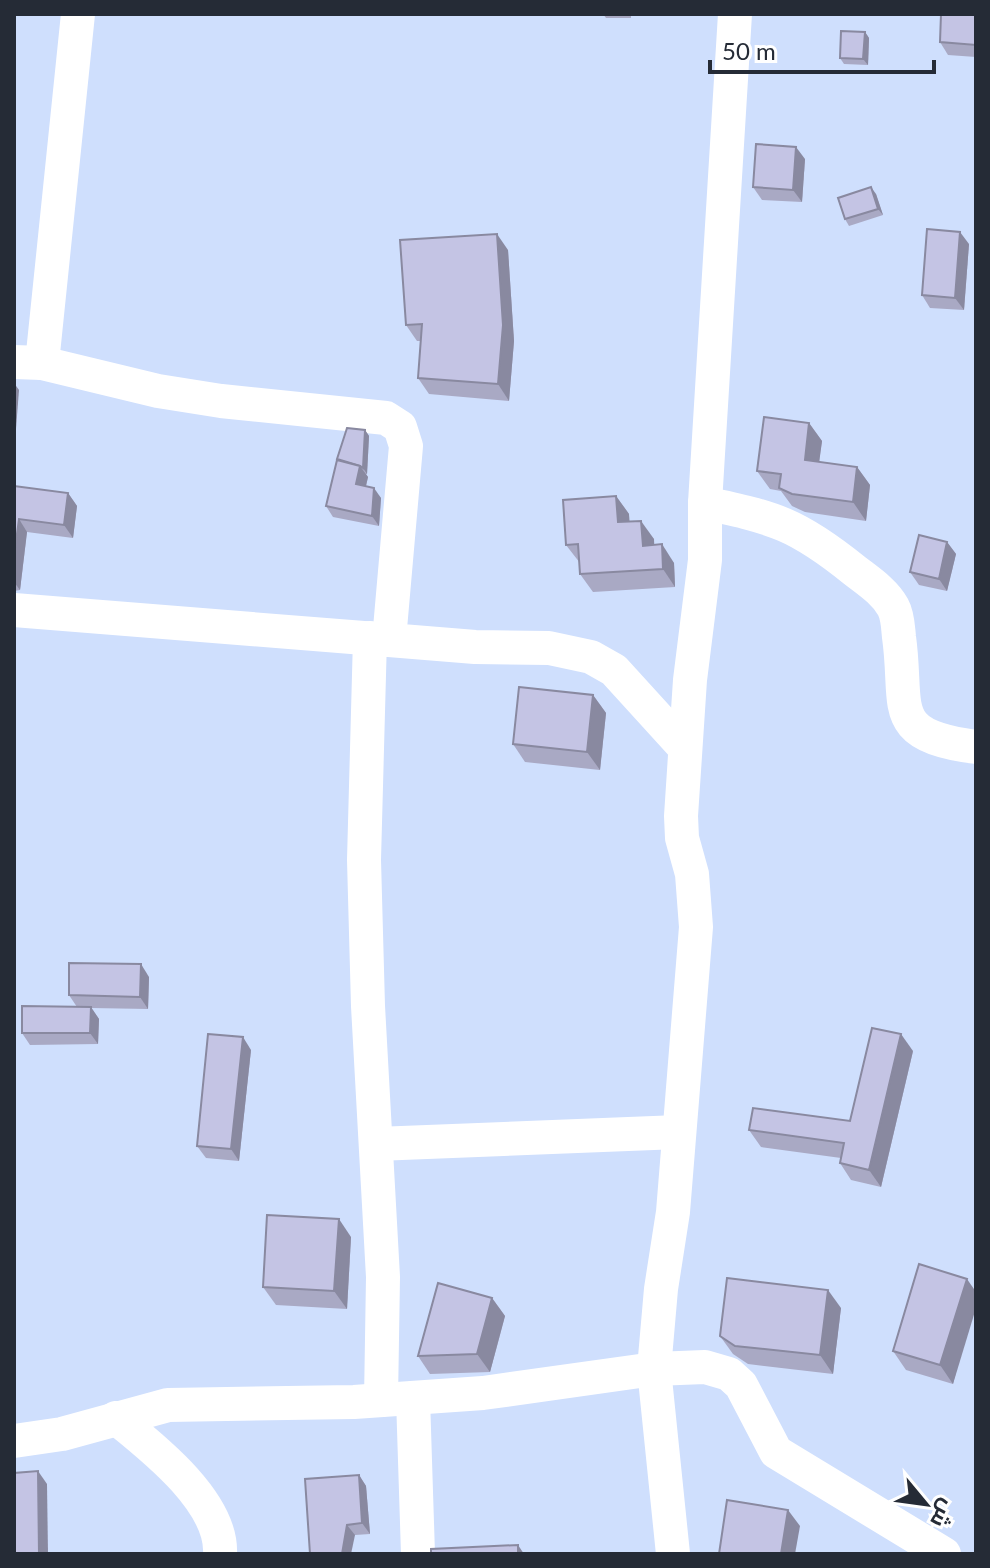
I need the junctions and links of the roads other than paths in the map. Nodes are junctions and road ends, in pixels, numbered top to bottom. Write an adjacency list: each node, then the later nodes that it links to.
1 (78, 14): 3 (street)
2 (735, 14): 4 (street)
3 (28, 362): 6 (street)
4 (705, 503): 7 (street); 8 (street)
5 (14, 610): 6 (street)
6 (379, 639): 8 (street); 10 (street)
7 (976, 747)
8 (685, 748): 9 (street)
9 (679, 1132): 10 (street); 11 (street)
10 (376, 1144): 12 (street)
11 (654, 1369): 12 (street); 17 (street); 18 (street)
12 (397, 1399): 13 (street); 16 (street)
13 (116, 1418): 14 (street); 15 (street)
14 (14, 1441)
15 (220, 1554)
16 (418, 1554)
17 (673, 1554)
18 (944, 1554)

